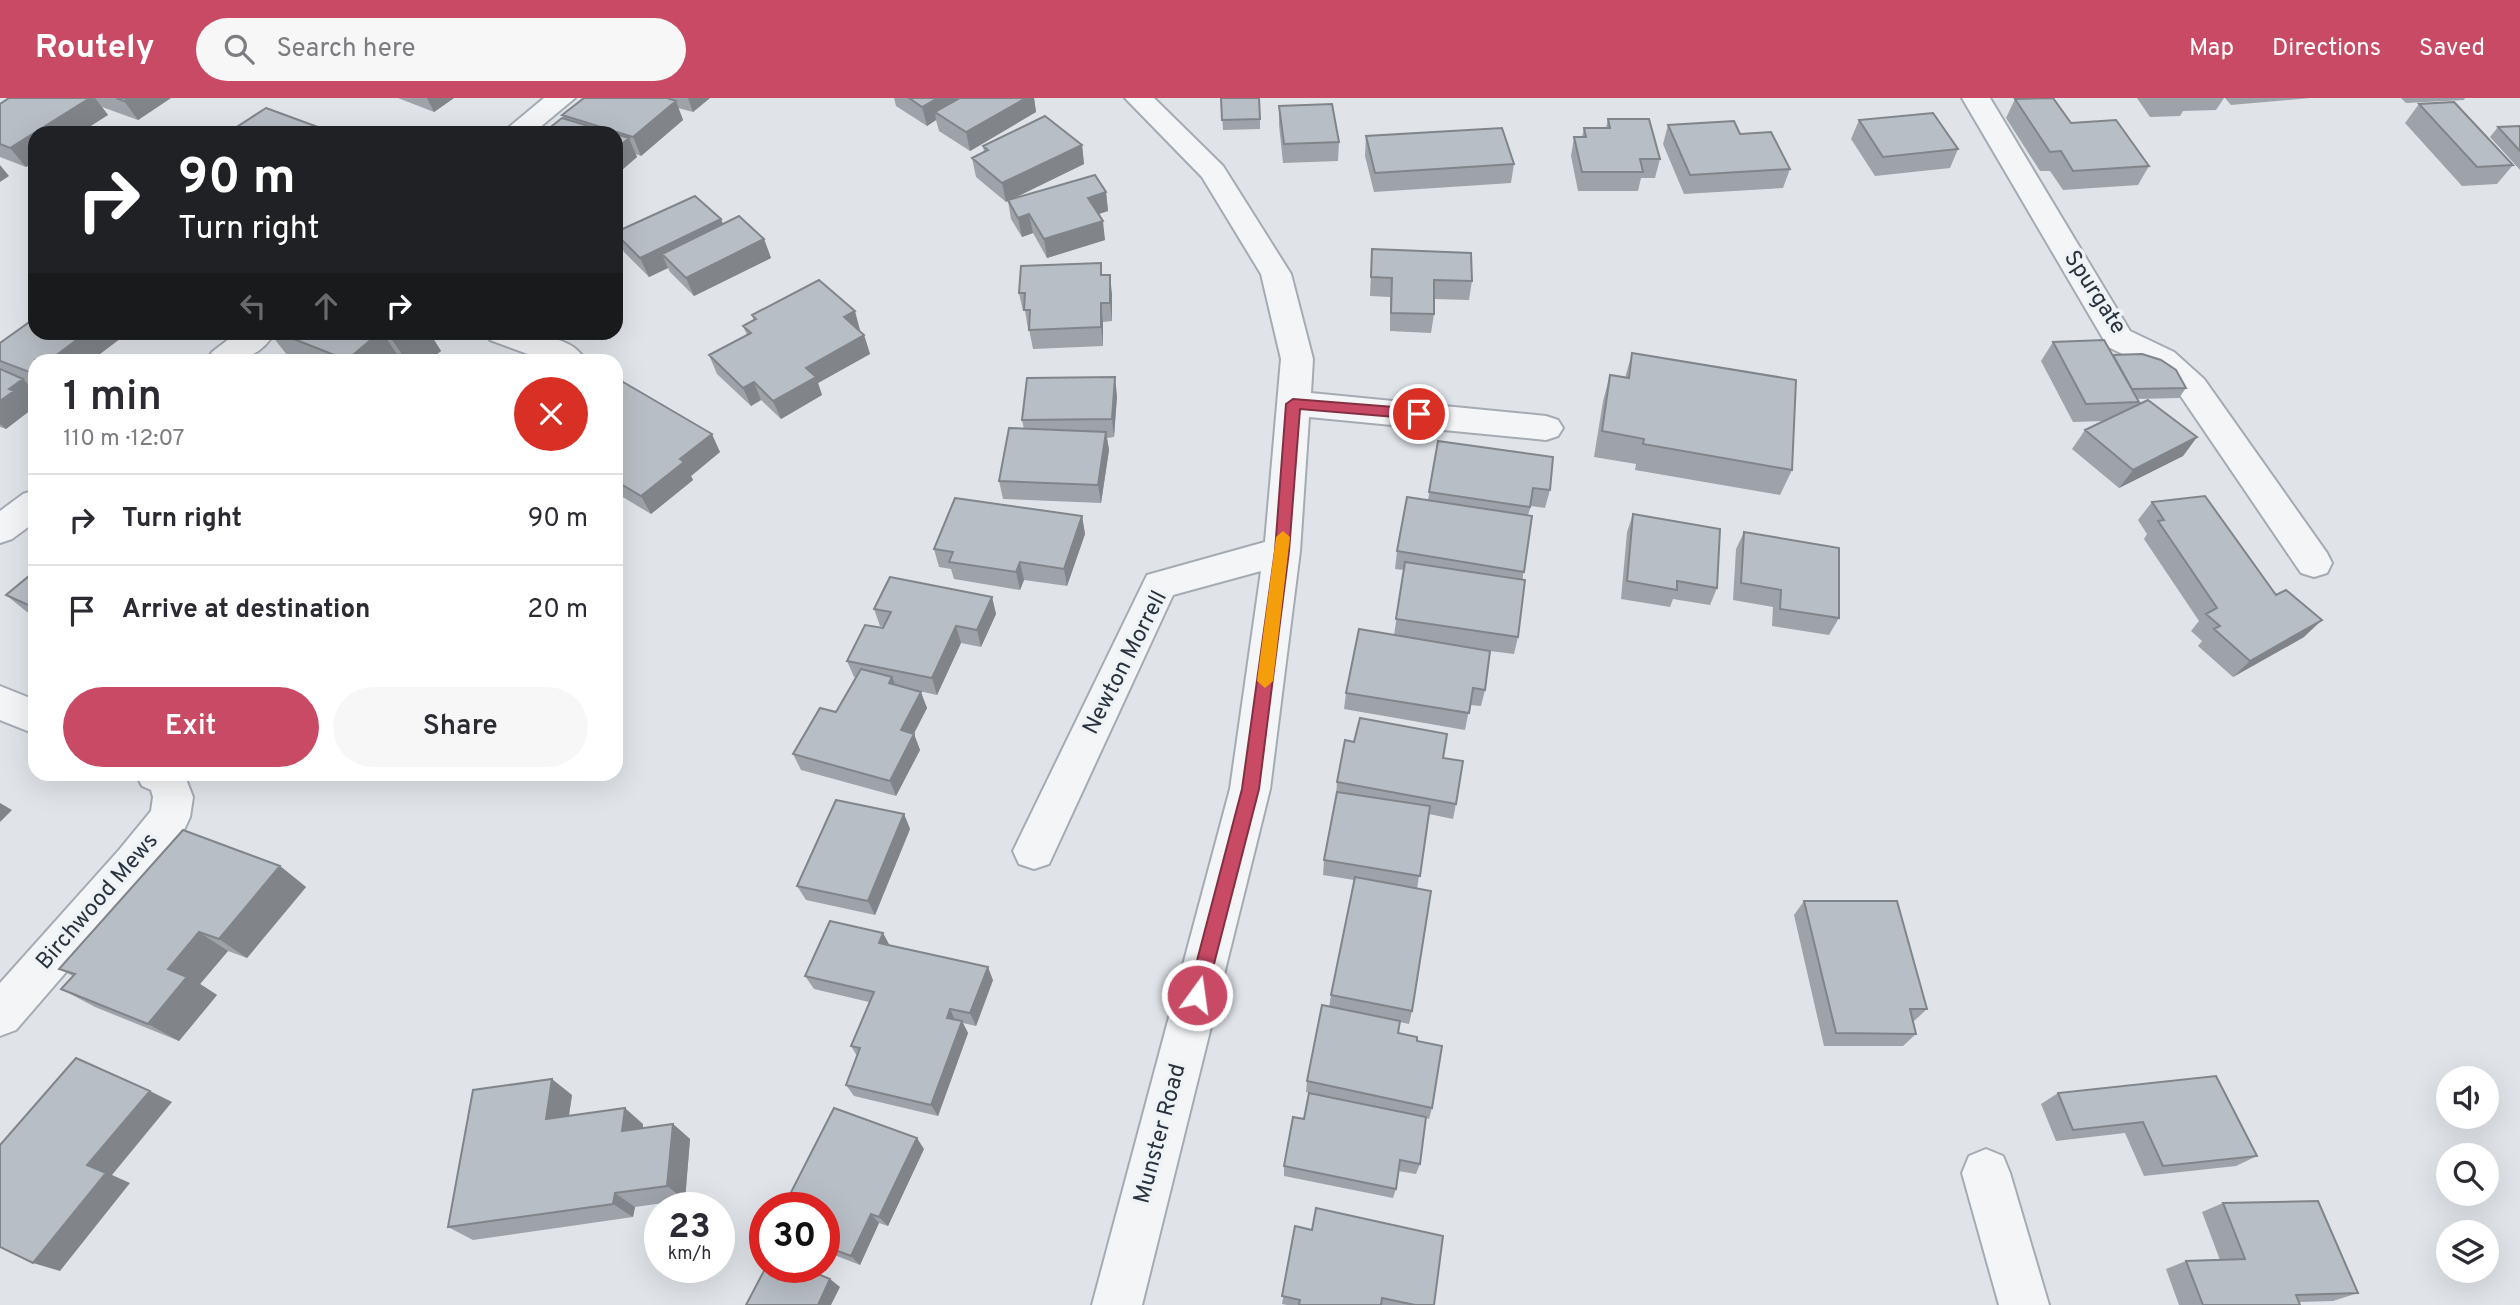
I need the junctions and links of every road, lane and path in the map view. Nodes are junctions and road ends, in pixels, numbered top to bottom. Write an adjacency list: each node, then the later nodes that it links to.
1 (561, 98): 4 (street)
2 (1139, 98): 9 (street, Munster Road)
3 (1976, 98): 14 (street, Spurgate)
4 (525, 126)
5 (249, 340): 7 (street)
6 (522, 340): 8 (street)
7 (231, 354)
8 (559, 354)
9 (1293, 404): 10 (street); 13 (street, Munster Road)
10 (1546, 428)
11 (28, 508): 12 (street)
12 (0, 530)
13 (1282, 551): 18 (street, Newton Morrell); 21 (street, Munster Road)
14 (2314, 563)
15 (0, 702): 16 (street)
16 (28, 715)
17 (165, 781): 19 (street, Birchwood Mews)
18 (1034, 851)
19 (0, 1015)
20 (1986, 1173): 22 (street)
21 (1117, 1305)
22 (2024, 1305)

